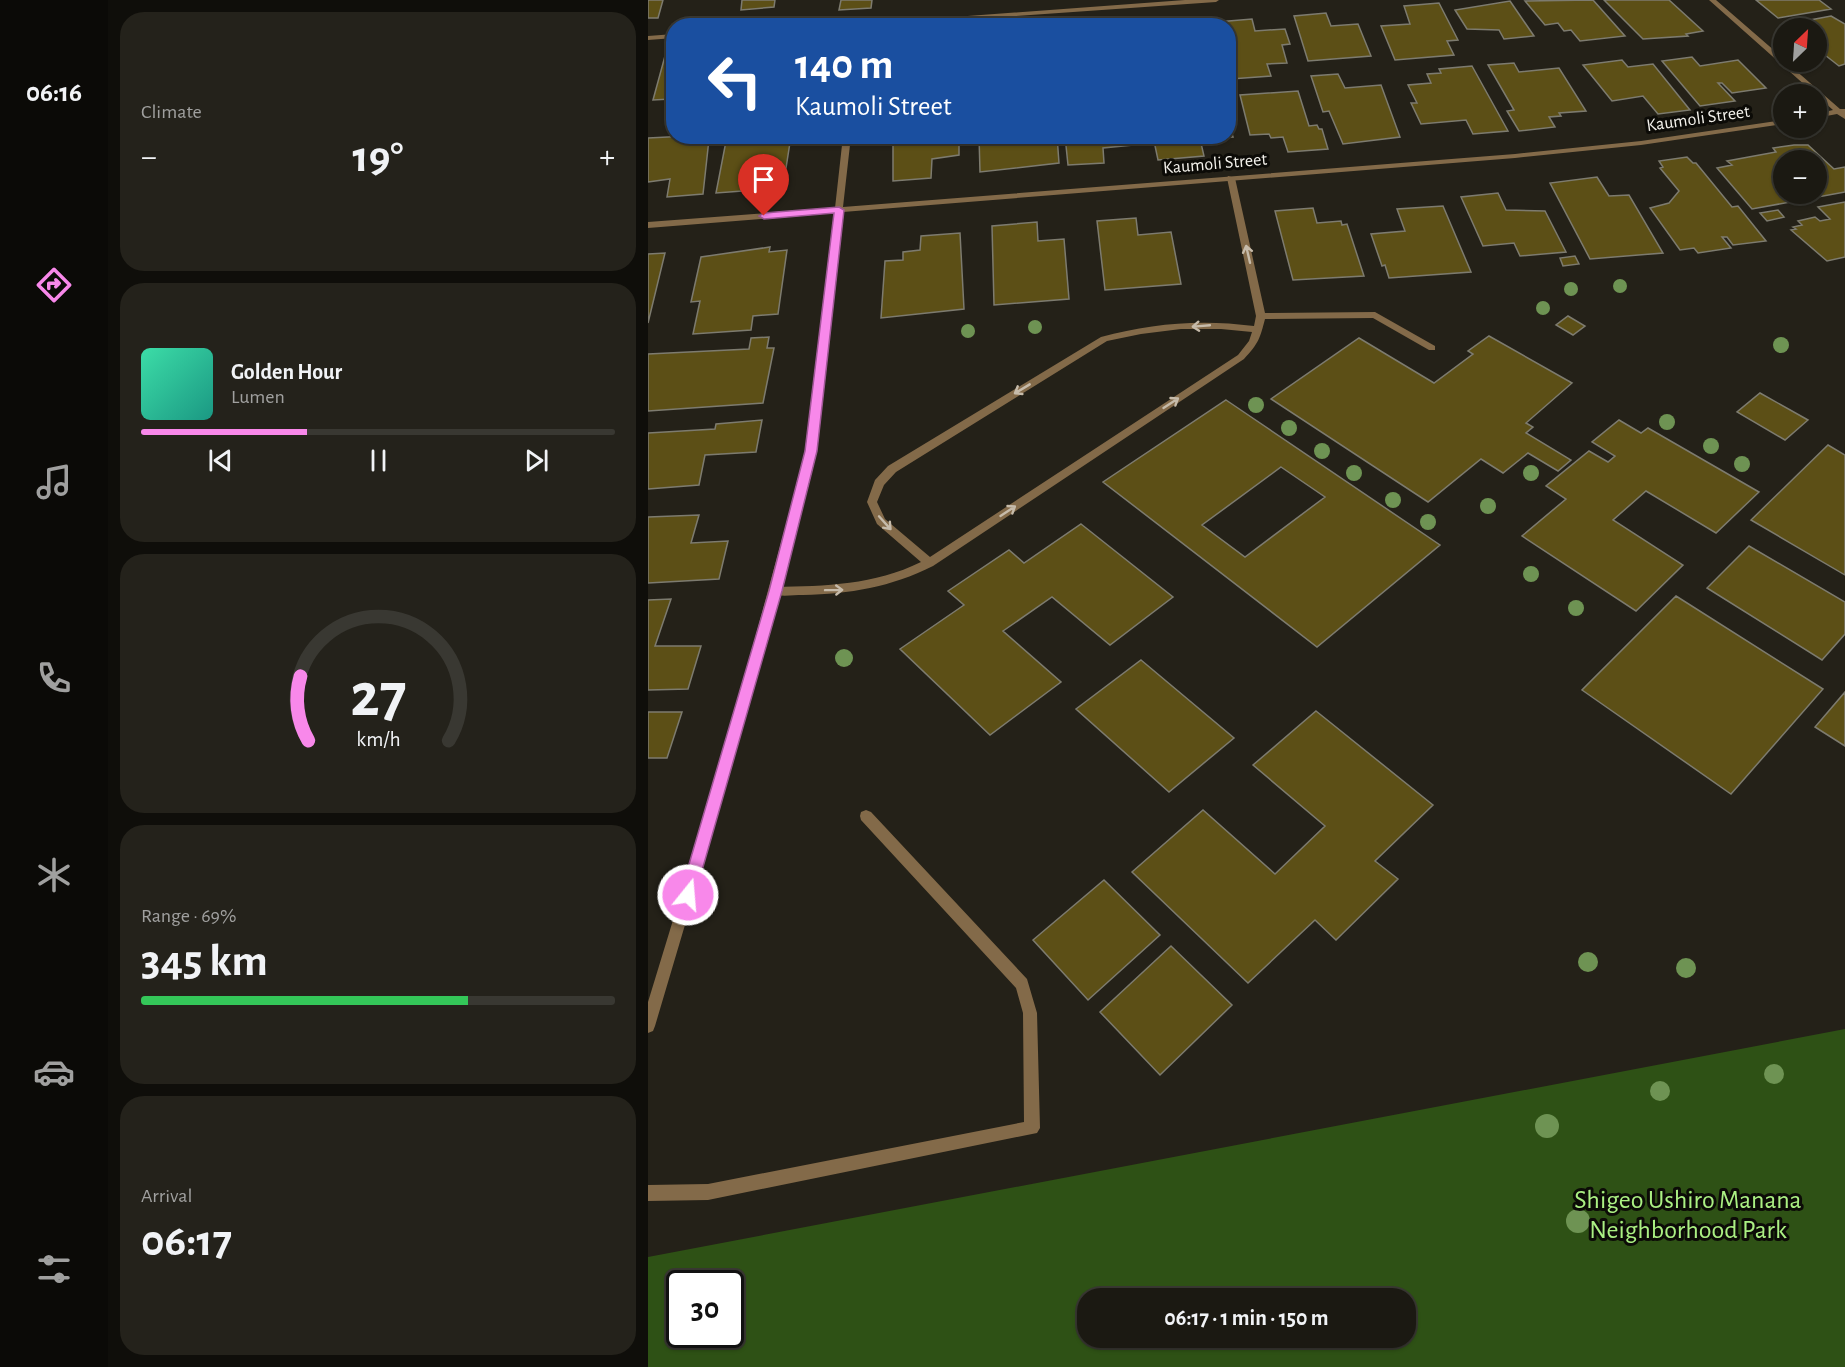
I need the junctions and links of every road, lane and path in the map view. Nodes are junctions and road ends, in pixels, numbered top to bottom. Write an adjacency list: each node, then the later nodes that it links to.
1 (1216, 0): 3 (street)
2 (1712, 0): 6 (street)
3 (958, 18)
4 (666, 37): 5 (street)
5 (648, 38)
6 (1843, 113): 7 (street)
7 (1827, 115)
8 (1773, 124): 10 (street, Kaumoli Street)
9 (846, 144): 11 (street)
10 (1231, 178): 11 (street, Kaumoli Street); 13 (street, one-way to 10)
11 (839, 210): 12 (street, Kaumoli Street); 17 (street)
12 (648, 225)
13 (1261, 316): 14 (street); 15 (street)
14 (1259, 330): 16 (street, one-way to 14); 16 (street, one-way to 16)
15 (1432, 348)
16 (929, 563): 17 (street, one-way to 16)
17 (775, 591): 19 (street)
18 (866, 816): 20 (street)
19 (648, 1026)
20 (648, 1193)

